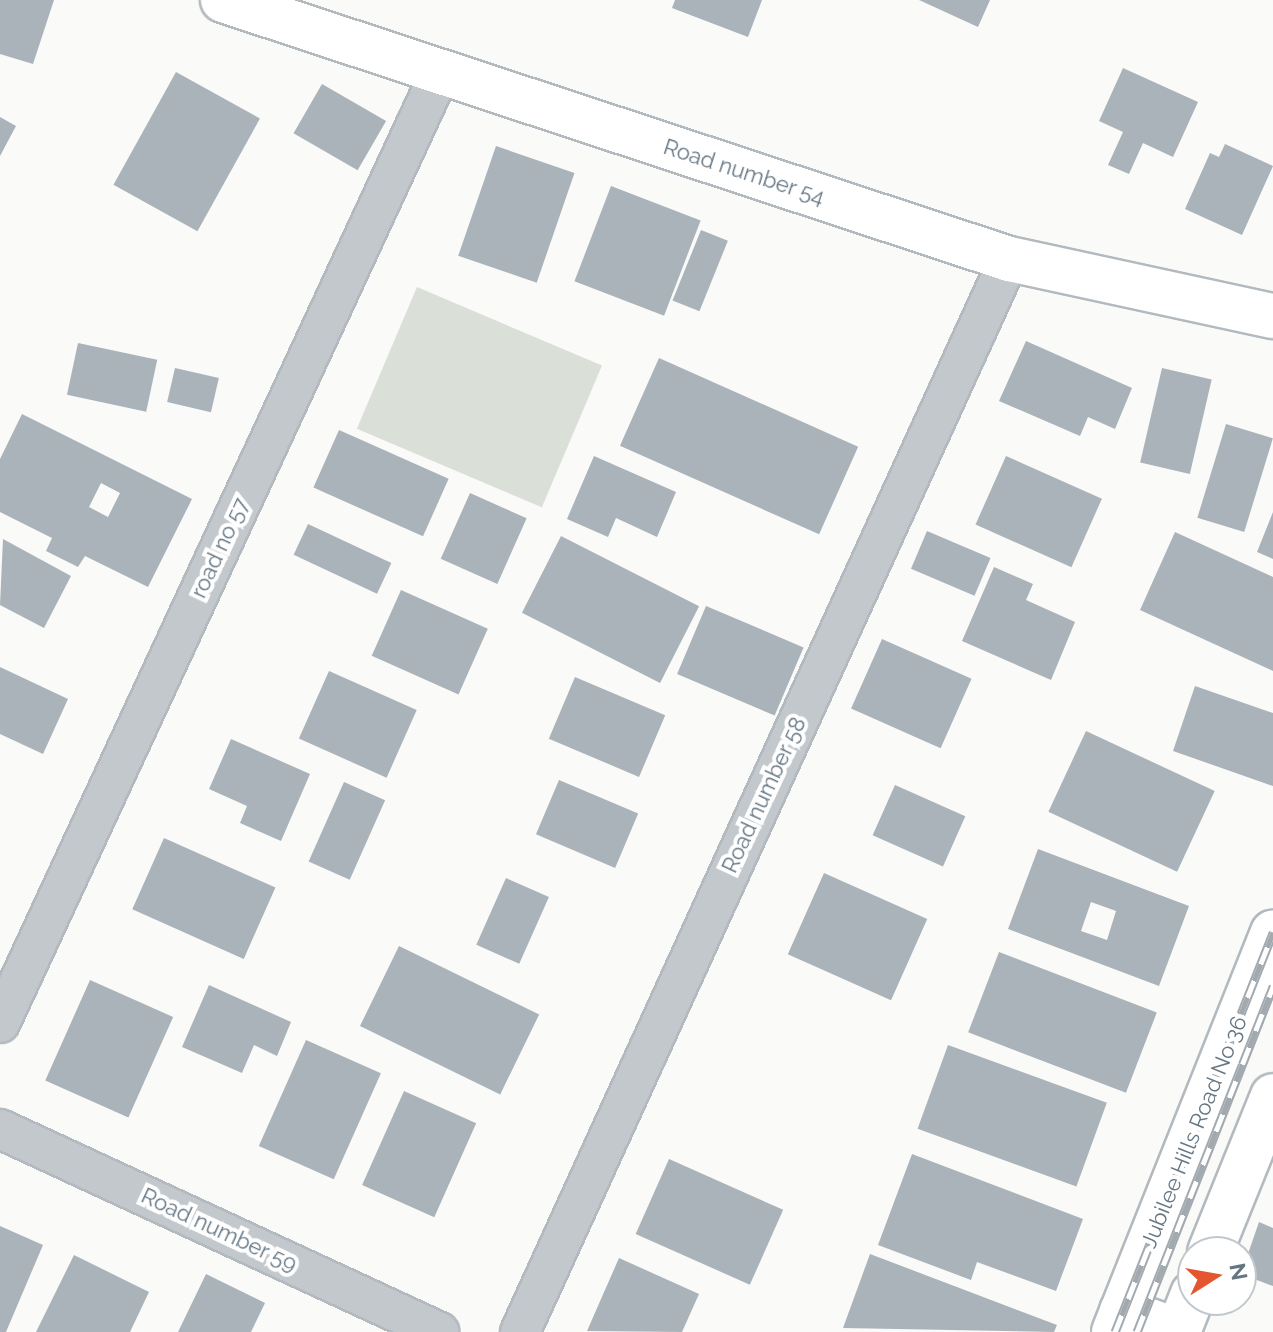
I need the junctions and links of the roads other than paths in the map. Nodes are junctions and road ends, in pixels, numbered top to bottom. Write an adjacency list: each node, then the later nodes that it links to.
1 (223, 0): 2 (street, Road number 54)
2 (440, 73): 3 (street, Road number 54); 6 (street, road no 57)
3 (1009, 259): 4 (street, Road number 54); 12 (street, Road number 58)
4 (1273, 316)
5 (1273, 932): 10 (street, Jubilee Hills Road No 36)
6 (0, 1023)
7 (1273, 1096): 9 (street)
8 (0, 1129): 11 (street, Road number 59)
9 (1216, 1236)
10 (1118, 1322): 13 (street)
11 (439, 1332)
12 (520, 1332)
13 (1178, 1332)

